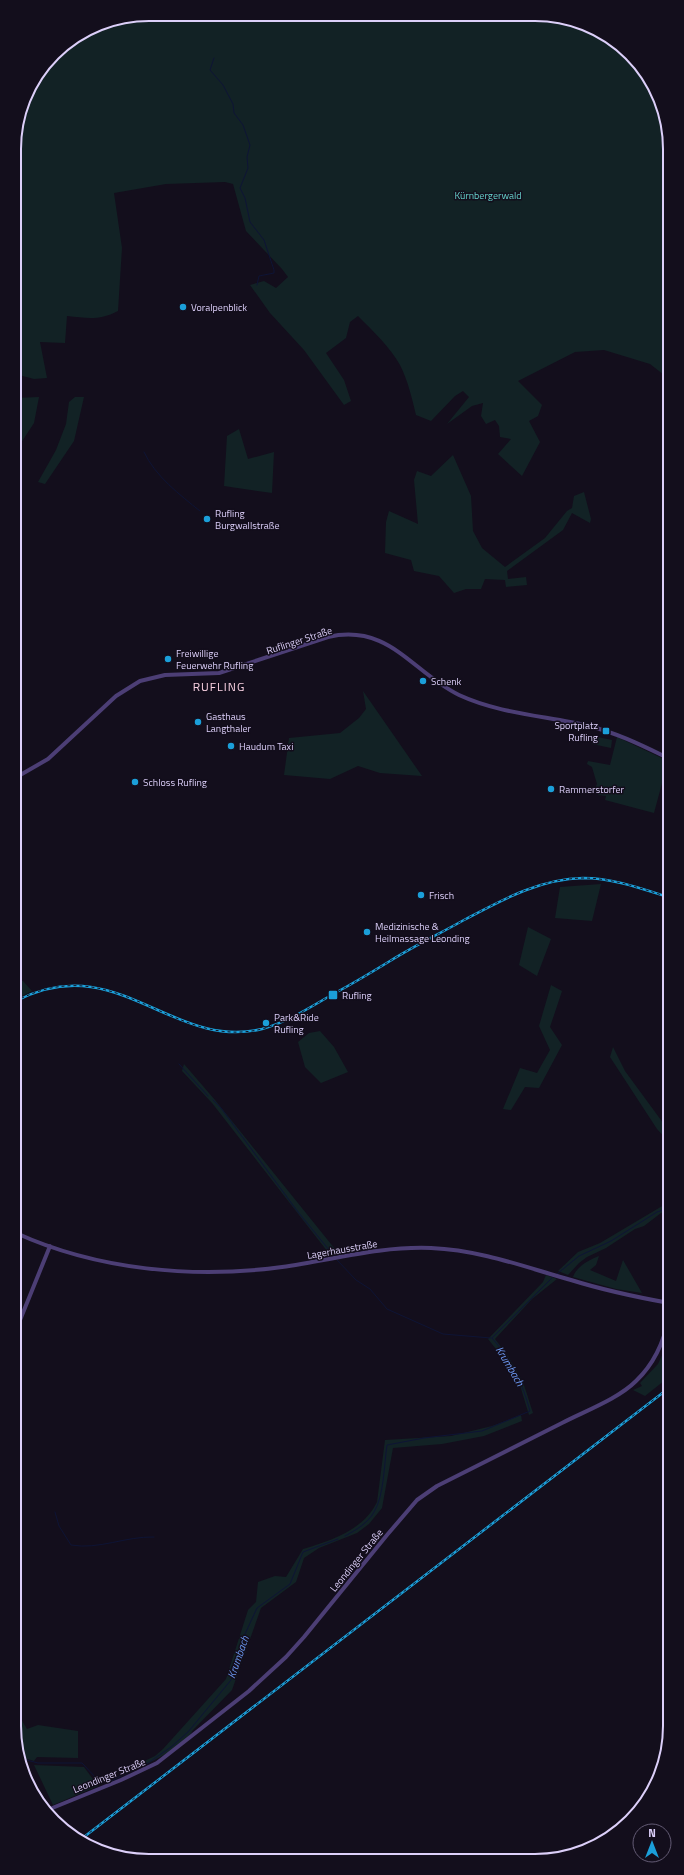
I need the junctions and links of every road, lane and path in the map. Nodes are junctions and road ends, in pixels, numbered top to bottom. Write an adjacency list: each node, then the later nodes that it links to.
1 (663, 756): 2 (street, Ruflinger Straße)
2 (21, 775)
3 (21, 1235): 4 (street, Lagerhausstraße)
4 (50, 1246): 5 (street, Lagerhausstraße); 6 (street)
5 (663, 1302)
6 (21, 1318)
7 (663, 1340): 8 (street, Leondinger Straße)
8 (52, 1808)

